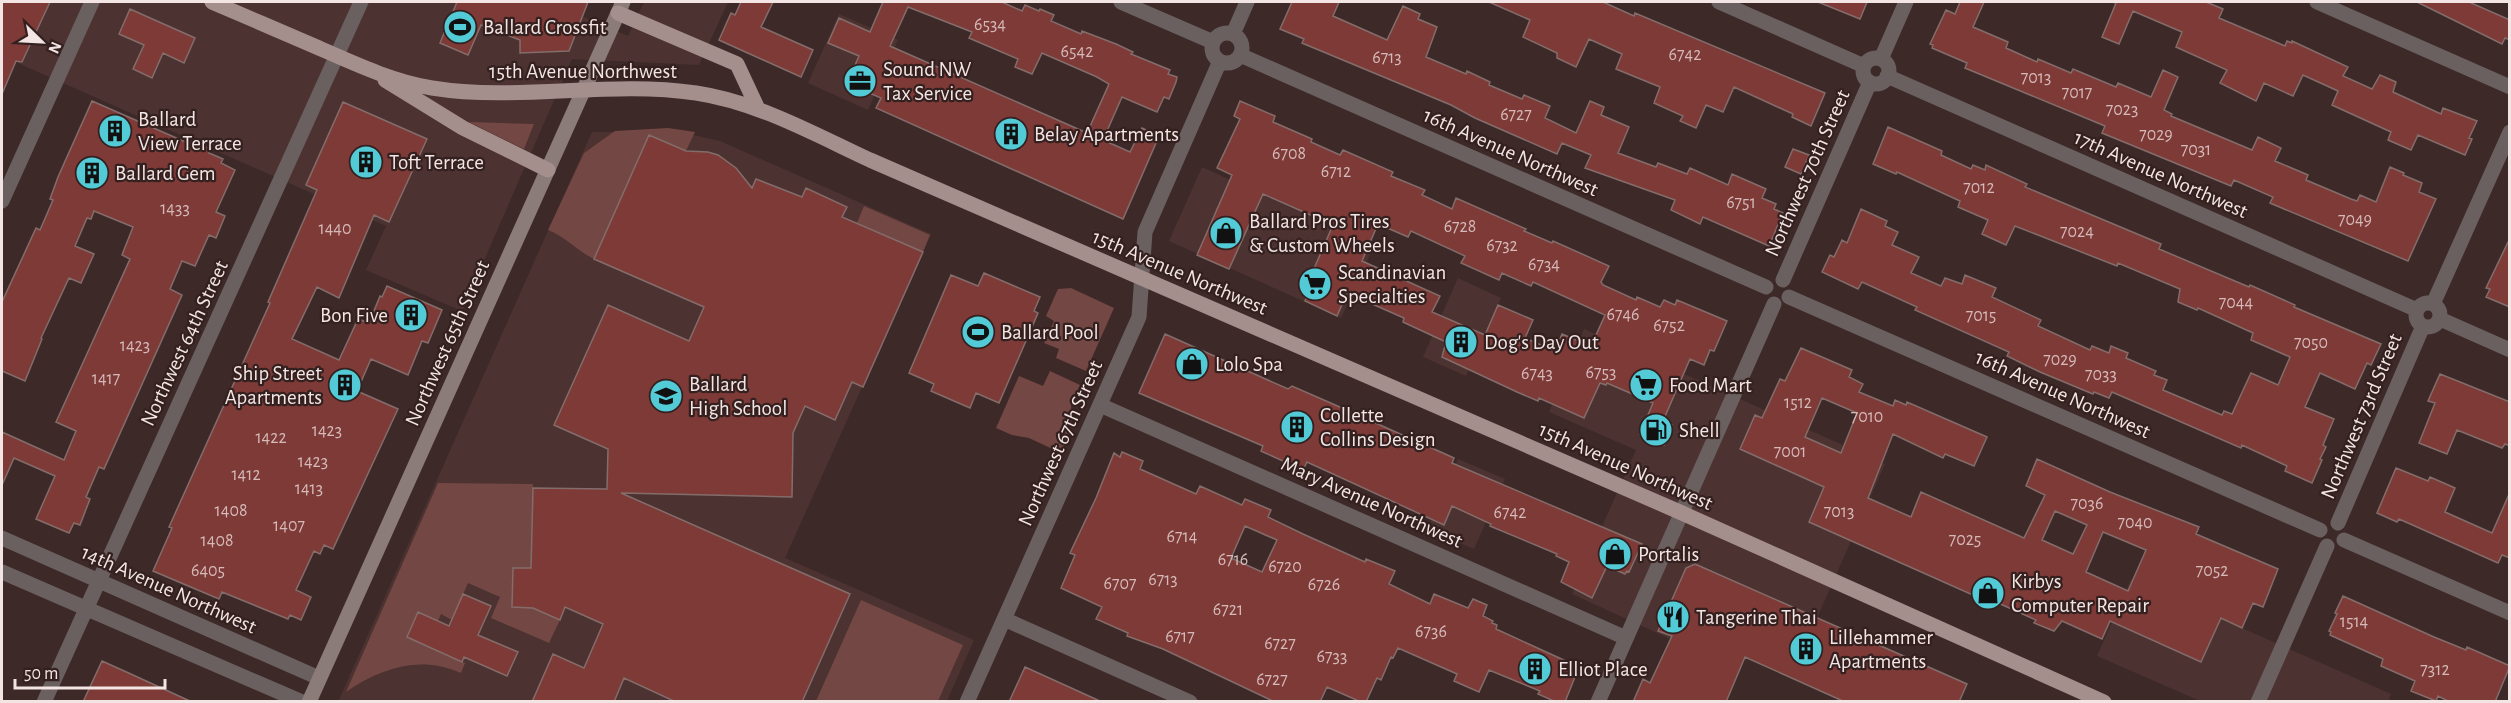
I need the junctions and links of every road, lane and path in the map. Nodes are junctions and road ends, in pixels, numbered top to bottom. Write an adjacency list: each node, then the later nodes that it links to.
1 (92, 2): 25 (street)
2 (212, 2): 13 (main road, 15th Avenue Northwest)
3 (361, 2): 13 (street, Northwest 64th Street)
4 (1121, 2): 11 (street)
5 (1247, 2): 10 (street)
6 (1719, 2): 16 (street)
7 (1906, 2): 14 (street)
8 (2317, 2): 20 (street)
9 (621, 7): 21 (street, Northwest 65th Street); 22 (main road)
10 (1233, 34): 11 (street); 12 (street)
11 (1213, 42): 15 (street)
12 (1240, 55): 15 (street); 28 (street, 16th Avenue Northwest)
13 (338, 57): 17 (main road, 15th Avenue Northwest); 44 (street, Northwest 64th Street)
14 (1881, 59): 16 (street); 18 (street)
15 (1220, 61): 26 (street, Northwest 67th Street)
16 (1864, 66): 19 (street)
17 (364, 67): 21 (main road, 15th Avenue Northwest); 24 (main road)
18 (1887, 76): 19 (street); 32 (street, 17th Avenue Northwest)
19 (1870, 82): 27 (street, Northwest 70th Street)
20 (2510, 87)
21 (584, 90): 22 (main road, 15th Avenue Northwest); 24 (street, Northwest 65th Street)
22 (758, 109): 26 (main road, 15th Avenue Northwest)
23 (2510, 132): 31 (street)
24 (548, 170): 49 (street, Northwest 65th Street)
25 (2, 201)
26 (1142, 278): 36 (street, Northwest 67th Street); 37 (main road, 15th Avenue Northwest)
27 (1783, 280): 28 (street); 29 (street)
28 (1766, 287): 30 (street)
29 (1789, 297): 30 (street); 39 (street, 16th Avenue Northwest)
30 (1774, 304): 37 (street)
31 (2433, 304): 32 (street); 33 (street)
32 (2417, 310): 34 (street)
33 (2440, 319): 34 (street); 35 (street)
34 (2423, 326): 38 (street, Northwest 73rd Street)
35 (2510, 350)
36 (1100, 405): 47 (street, Northwest 67th Street); 48 (street, Mary Avenue Northwest)
37 (1682, 513): 48 (street); 56 (main road, 15th Avenue Northwest)
38 (2338, 523): 39 (street); 41 (street)
39 (2320, 530): 42 (street)
40 (2, 538): 44 (street, 14th Avenue Northwest)
41 (2344, 540): 42 (street); 46 (street)
42 (2327, 546): 57 (street)
43 (2, 572): 45 (street)
44 (98, 580): 45 (street, Northwest 64th Street); 49 (street, 14th Avenue Northwest)
45 (85, 609): 50 (street, Northwest 64th Street); 51 (street)
46 (2510, 613)
47 (1004, 619): 53 (street, Northwest 67th Street); 54 (street)
48 (1626, 638): 55 (street)
49 (319, 678): 52 (street, Northwest 65th Street)
50 (44, 702)
51 (302, 702)
52 (309, 702)
53 (967, 702)
54 (1190, 702)
55 (1598, 702)
56 (2104, 702)
57 (2258, 702)

